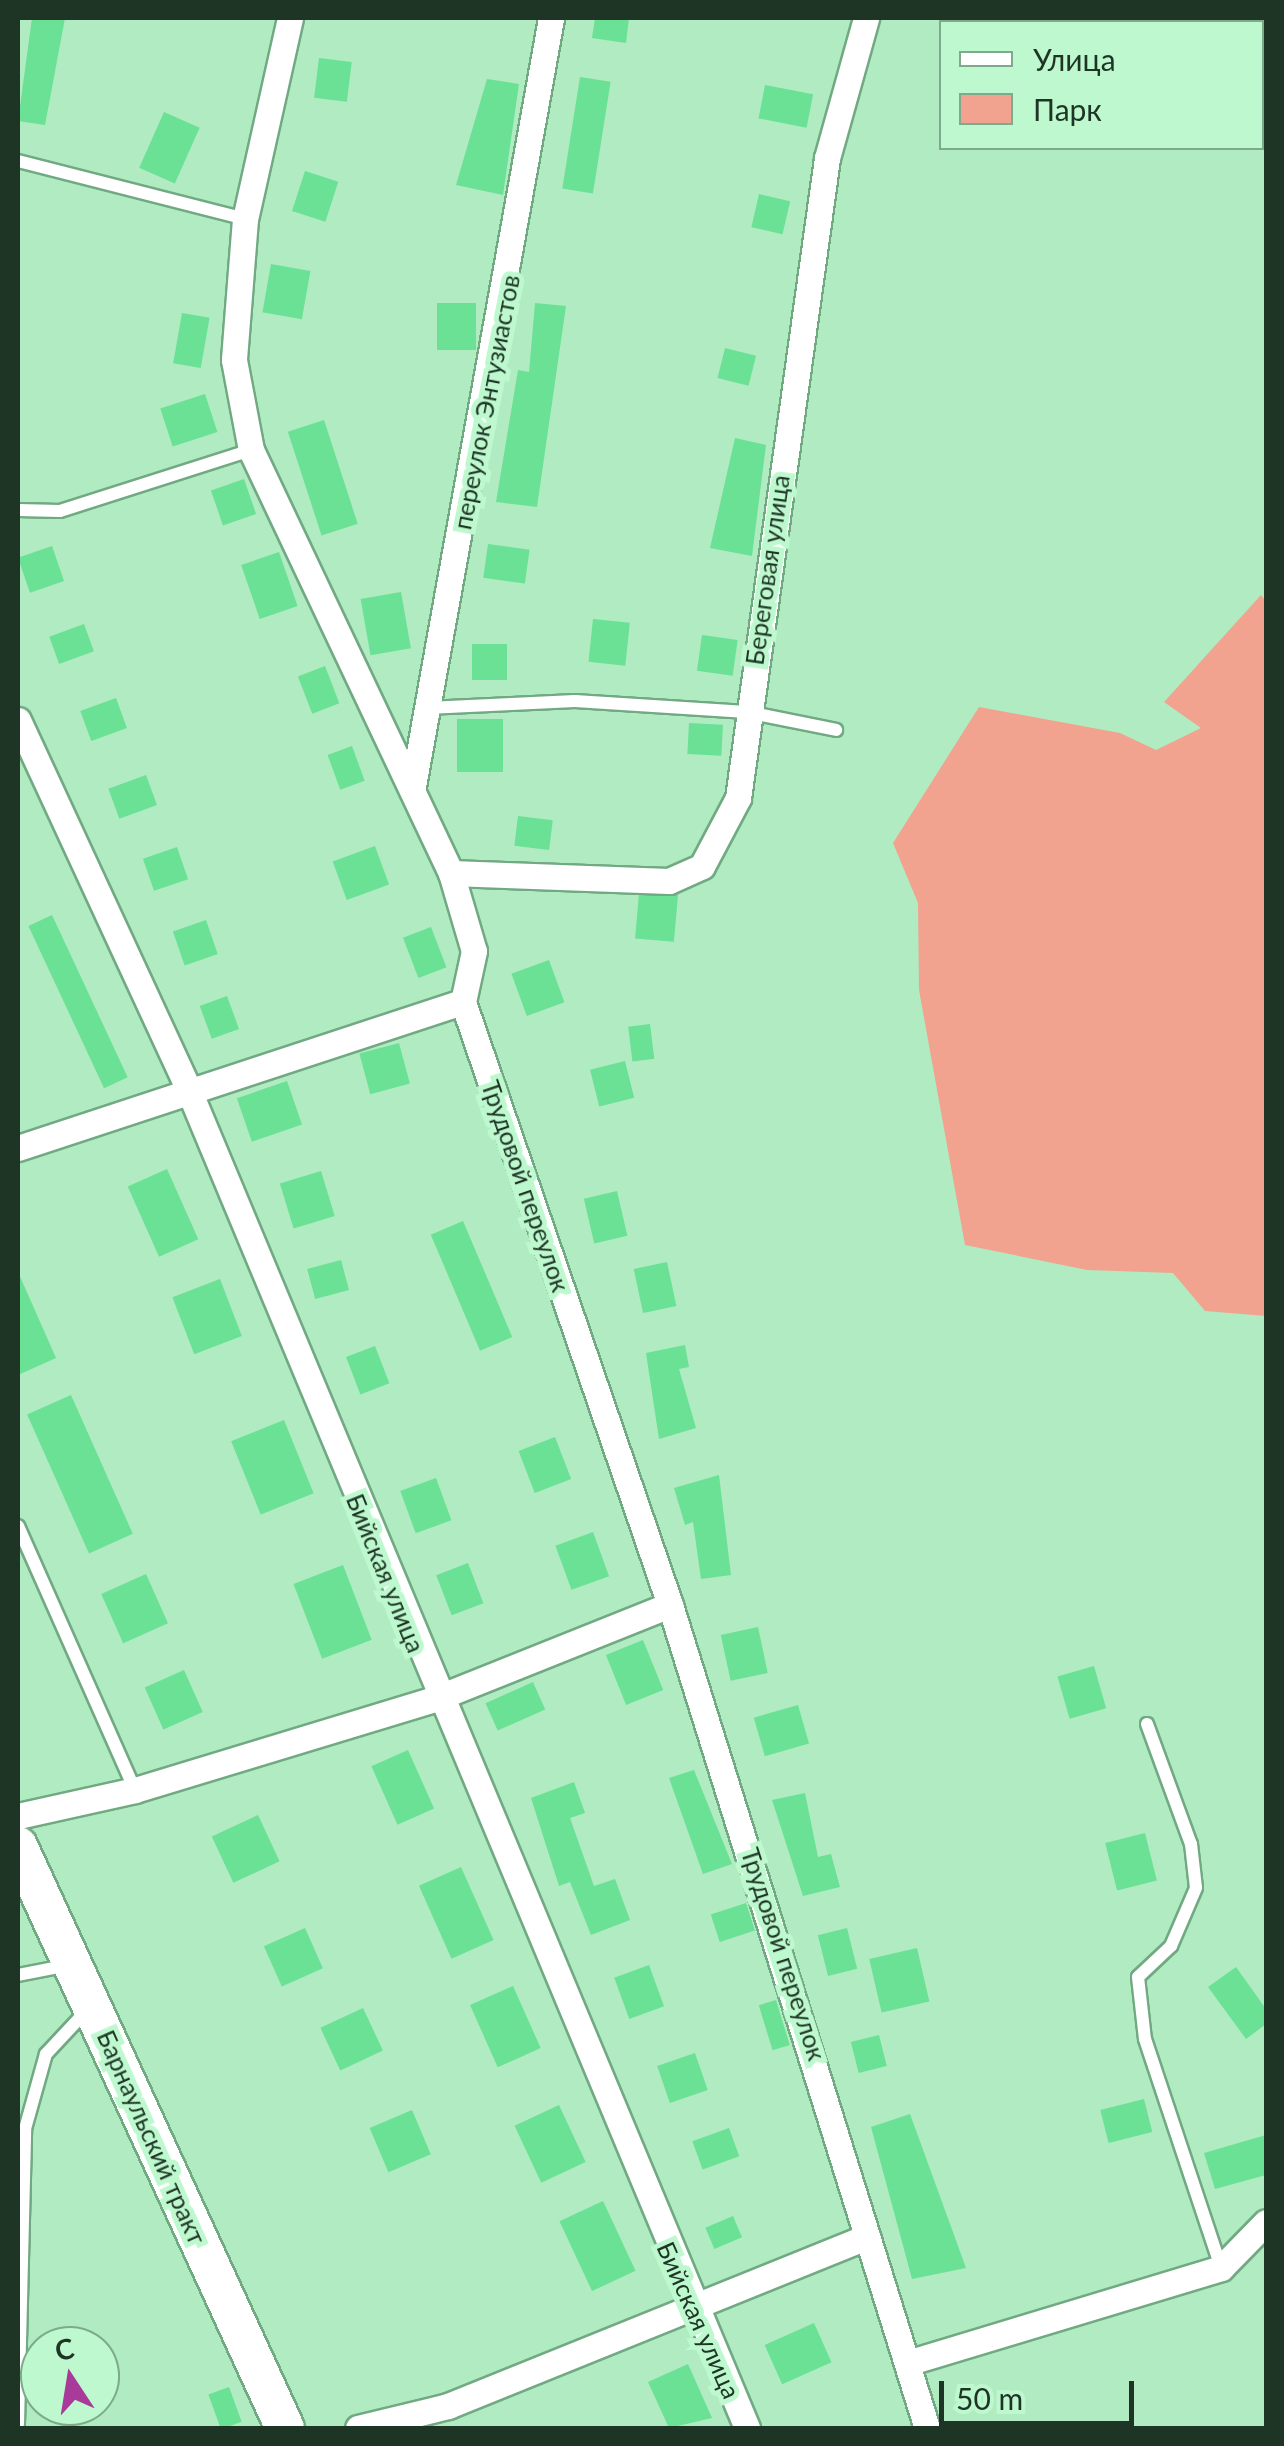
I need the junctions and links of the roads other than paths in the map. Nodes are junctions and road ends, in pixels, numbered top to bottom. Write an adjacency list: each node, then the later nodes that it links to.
1 (290, 18): 5 (street)
2 (551, 18): 8 (street, переулок Энтузиастов)
3 (866, 18): 9 (street, Береговая улица)
4 (18, 162): 5 (lane)
5 (245, 219): 6 (street)
6 (251, 450): 7 (lane); 12 (street)
7 (18, 510)
8 (427, 708): 9 (lane); 12 (street, переулок Энтузиастов)
9 (747, 712): 11 (lane); 13 (street, Береговая улица)
10 (18, 720): 15 (street, Бийская улица)
11 (836, 730)
12 (413, 786): 13 (street)
13 (451, 872): 14 (street)
14 (463, 1002): 15 (street); 18 (street, Трудовой переулок)
15 (190, 1094): 16 (street); 19 (street, Бийская улица)
16 (18, 1148)
17 (18, 1526): 21 (lane)
18 (670, 1605): 19 (street); 28 (street, Трудовой переулок)
19 (437, 1698): 21 (street); 30 (street, Бийская улица)
20 (1147, 1724): 29 (lane)
21 (135, 1790): 22 (street)
22 (18, 1816)
23 (18, 1846): 24 (main road, Барнаульский тракт)
24 (73, 1964): 25 (lane); 26 (main road, Барнаульский тракт)
25 (18, 1975)
26 (92, 2006): 32 (lane); 33 (main road, Барнаульский тракт)
27 (1266, 2222): 29 (street)
28 (867, 2238): 30 (street); 31 (street, Трудовой переулок)
29 (1221, 2268): 31 (street)
30 (691, 2303): 34 (street); 35 (street, Бийская улица)
31 (906, 2363): 36 (street, Трудовой переулок)
32 (18, 2424)
33 (285, 2428)
34 (358, 2428)
35 (747, 2428)
36 (927, 2428)

